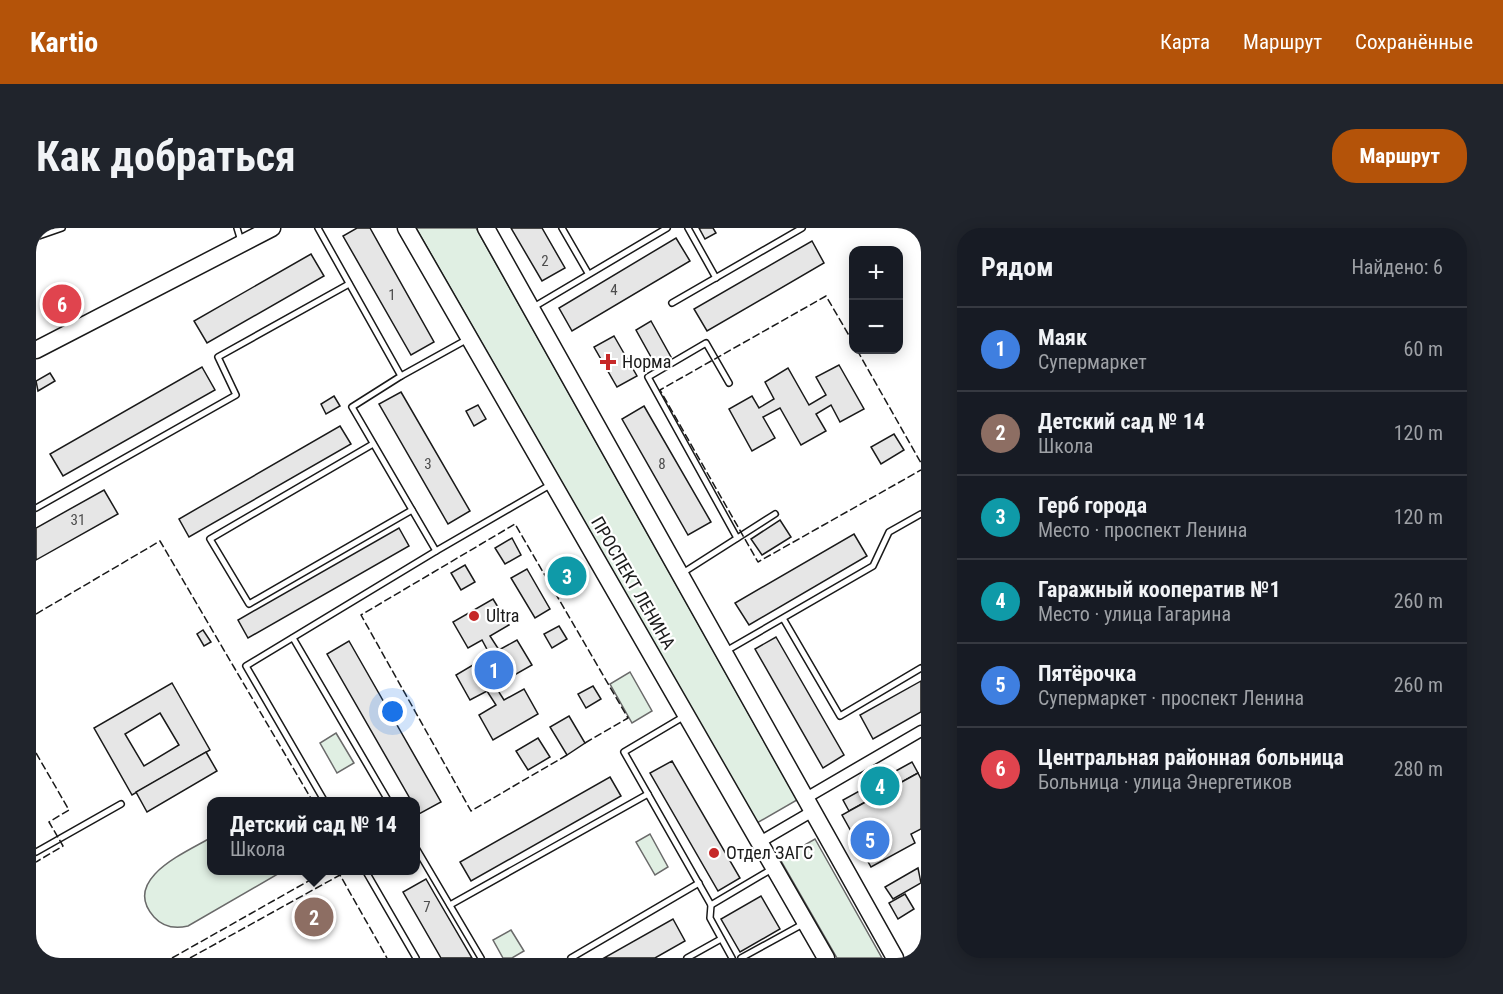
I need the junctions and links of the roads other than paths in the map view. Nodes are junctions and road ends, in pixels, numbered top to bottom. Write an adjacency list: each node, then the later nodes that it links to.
1 (62, 228): 11 (lane)
2 (272, 228): 10 (street)
3 (318, 228): 14 (lane)
4 (406, 228): 17 (street, ПРОСПЕКТ ЛЕНИНА)
5 (486, 228): 16 (street)
6 (562, 228): 12 (lane)
7 (667, 228): 12 (lane)
8 (688, 228): 13 (lane)
9 (802, 228): 13 (lane)
10 (240, 236): 18 (street)
11 (36, 237)
12 (588, 273): 16 (lane)
13 (716, 278): 15 (lane)
14 (349, 284): 19 (lane); 23 (lane)
15 (672, 303)
16 (530, 309): 29 (street)
17 (469, 338): 19 (lane); 22 (street, ПРОСПЕКТ ЛЕНИНА)
18 (36, 350)
19 (401, 376): 21 (lane)
20 (729, 383): 27 (lane)
21 (373, 444): 24 (lane); 24 (lane)
22 (554, 483): 28 (lane); 34 (street, ПРОСПЕКТ ЛЕНИНА)
23 (36, 508)
24 (412, 510): 28 (lane)
25 (775, 514): 27 (lane)
26 (921, 514): 30 (lane)
27 (737, 538): 29 (lane)
28 (436, 551): 31 (lane)
29 (680, 574): 32 (street)
30 (784, 620): 32 (lane); 33 (lane)
31 (293, 638): 37 (lane); 38 (lane)
32 (724, 652): 40 (street)
33 (921, 668)
34 (686, 716): 36 (lane); 41 (street, ПРОСПЕКТ ЛЕНИНА)
35 (921, 731): 40 (street)
36 (648, 794): 46 (lane); 47 (lane)
37 (323, 797)
38 (387, 797)
39 (121, 804): 42 (lane)
40 (810, 805): 41 (street); 58 (street)
41 (758, 843): 44 (street, ПРОСПЕКТ ЛЕНИНА)
42 (36, 852)
43 (420, 855): 47 (lane)
44 (773, 868): 48 (lane); 49 (street, ПРОСПЕКТ ЛЕНИНА)
45 (368, 875): 51 (lane)
46 (699, 883): 48 (lane); 53 (lane)
47 (450, 905): 52 (lane)
48 (711, 905): 50 (lane)
49 (806, 922): 56 (lane); 57 (street, ПРОСПЕКТ ЛЕНИНА)
50 (721, 939): 54 (lane); 55 (lane)
51 (416, 958)
52 (481, 958)
53 (571, 958)
54 (687, 958)
55 (732, 958)
56 (741, 958)
57 (826, 958)
58 (895, 958)

